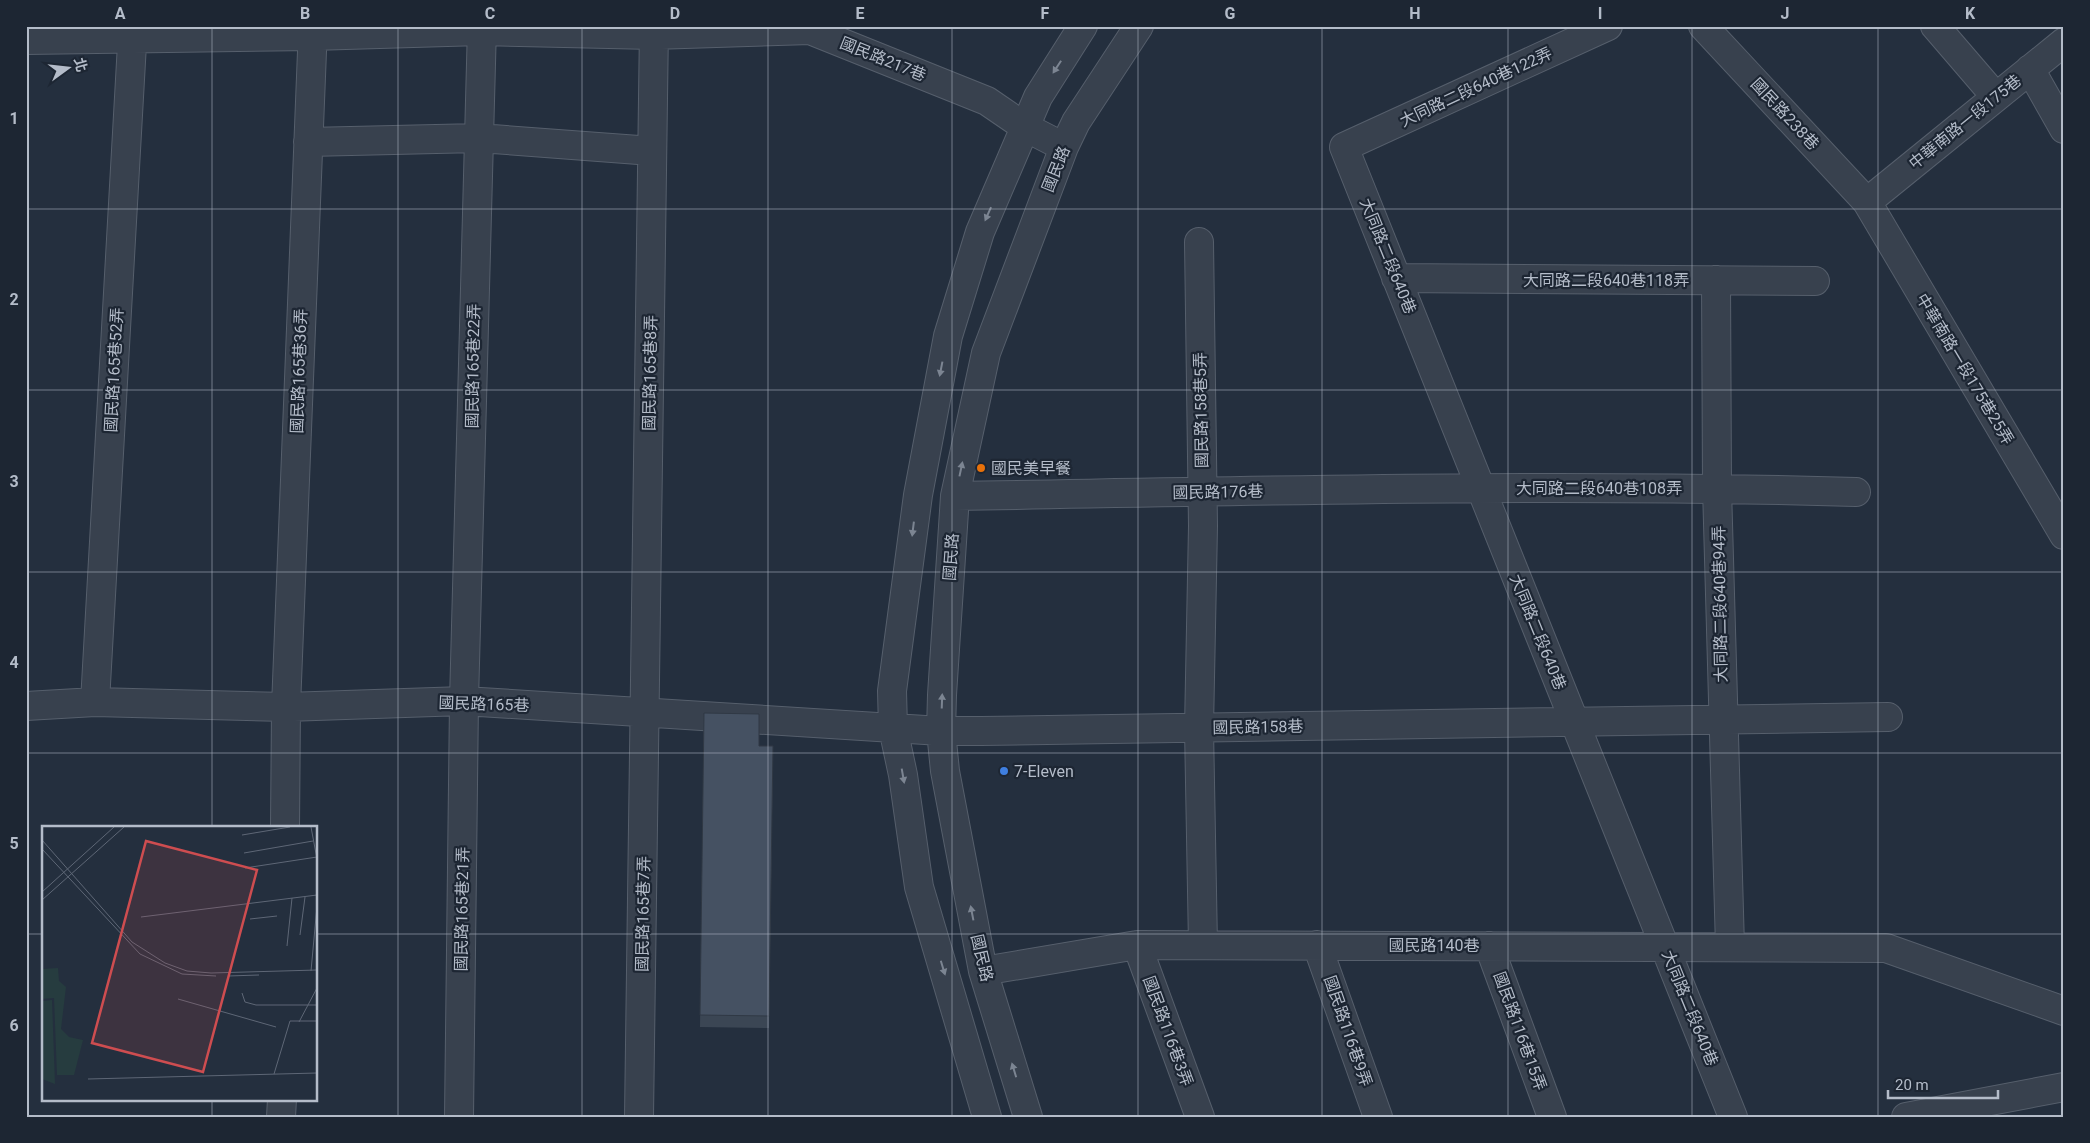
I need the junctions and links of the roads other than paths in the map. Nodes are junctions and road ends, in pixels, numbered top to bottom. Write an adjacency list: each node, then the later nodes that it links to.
1 (1083, 26): 14 (street, one-way to 14)
2 (1139, 26): 18 (street, 國民路)
3 (1608, 26): 19 (street, 大同路二段640巷122弄)
4 (1703, 26): 21 (street, 國民路238巷)
5 (1935, 26): 13 (street)
6 (481, 28): 7 (street, 國民路217巷); 8 (street, 國民路217巷); 16 (street, 國民路165巷22弄)
7 (653, 30): 14 (street, 國民路217巷); 20 (street, 國民路165巷8弄)
8 (313, 31): 9 (street, 國民路217巷); 17 (street, 國民路165巷36弄)
9 (133, 32): 10 (street, 國民路217巷); 32 (street, 國民路165巷52弄)
10 (26, 40)
11 (2064, 42): 12 (street, 中華南路一段175巷)
12 (2030, 69): 13 (street, 中華南路一段175巷); 15 (street)
13 (1996, 97): 21 (street, 中華南路一段175巷)
14 (1025, 127): 18 (street, 國民路217巷); 40 (street, one-way to 40)
15 (2064, 129)
16 (478, 138): 17 (street); 20 (street); 33 (street, 國民路165巷22弄)
17 (308, 142): 35 (street, 國民路165巷36弄)
18 (1064, 146): 30 (street, 國民路, one-way to 18)
19 (1344, 147): 23 (street, 大同路二段640巷)
20 (652, 151): 36 (street, 國民路165巷8弄)
21 (1867, 202): 31 (street, 中華南路一段175巷25弄)
22 (1199, 242): 28 (street, 國民路158巷5弄)
23 (1396, 278): 24 (street, 大同路二段640巷118弄); 27 (street, 大同路二段640巷)
24 (1716, 280): 25 (street, 大同路二段640巷118弄); 26 (street)
25 (1815, 280)
26 (1718, 488): 27 (street, 大同路二段640巷108弄); 29 (street, 大同路二段640巷108弄); 38 (street, 大同路二段640巷94弄)
27 (1481, 489): 28 (street, 國民路176巷); 39 (street, 大同路二段640巷)
28 (1203, 492): 30 (street, 國民路176巷); 41 (street, 國民路158巷5弄)
29 (1856, 492)
30 (955, 496): 42 (street, 國民路, one-way to 30)
31 (2064, 535)
32 (95, 702): 34 (street, 國民路165巷); 35 (street, 國民路165巷)
33 (464, 702): 35 (street, 國民路165巷); 36 (street, 國民路165巷); 55 (street, 國民路165巷21弄)
34 (26, 706)
35 (286, 707): 43 (street, 國民路165巷36弄)
36 (646, 712): 40 (street, 國民路165巷); 56 (street, 國民路165巷7弄)
37 (1888, 716): 38 (street)
38 (1723, 719): 39 (street); 49 (street, 大同路二段640巷94弄)
39 (1575, 723): 41 (street, 國民路158巷); 48 (street, 大同路二段640巷)
40 (893, 728): 42 (street, 國民路165巷); 57 (street, one-way to 57)
41 (1199, 728): 42 (street, 國民路158巷); 45 (street)
42 (941, 731): 50 (street, 國民路, one-way to 42)
43 (285, 826)
44 (1137, 945): 45 (street, 國民路140巷); 50 (street, 國民路140巷); 59 (street, 國民路116巷3弄)
45 (1203, 945): 46 (street, 國民路140巷)
46 (1317, 945): 47 (street, 國民路140巷); 60 (street, 國民路116巷9弄)
47 (1489, 946): 48 (street, 國民路140巷); 61 (street, 國民路116巷15弄)
48 (1665, 947): 49 (street, 國民路140巷); 62 (street, 大同路二段640巷)
49 (1730, 947): 51 (street, 國民路140巷)
50 (984, 970): 58 (street, 國民路, one-way to 50)
51 (2064, 1011)
52 (2064, 1087): 63 (street)
53 (282, 1100): 54 (street)
54 (281, 1117)
55 (459, 1117)
56 (639, 1117)
57 (987, 1117)
58 (1028, 1117)
59 (1200, 1117)
60 (1378, 1117)
61 (1552, 1117)
62 (1733, 1117)
63 (1906, 1117)

